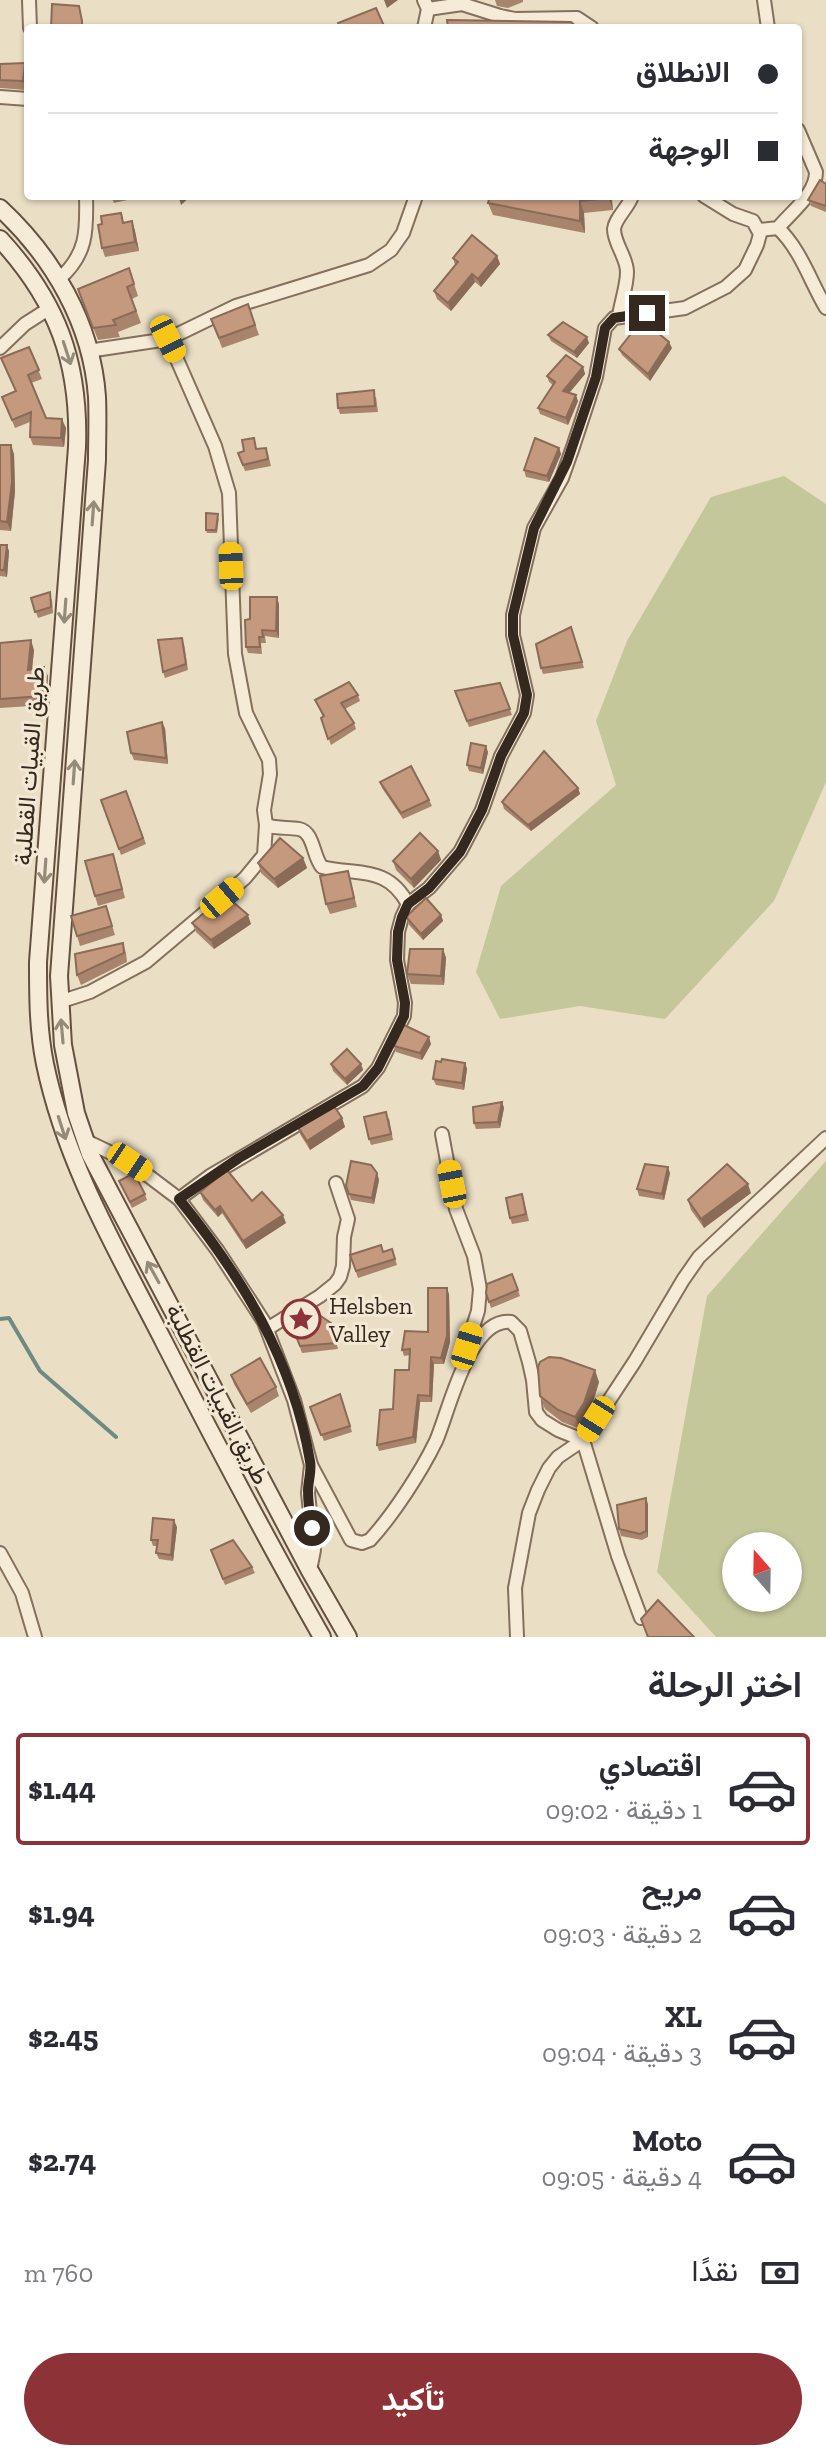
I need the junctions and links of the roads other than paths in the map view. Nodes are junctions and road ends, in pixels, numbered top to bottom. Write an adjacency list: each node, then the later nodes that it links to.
1 (29, 0): 4 (street)
2 (764, 0): 6 (street)
3 (426, 5): 5 (street)
4 (30, 24)
5 (586, 24)
6 (767, 24)
7 (0, 97): 8 (street)
8 (24, 99)
9 (802, 139): 15 (street)
10 (86, 200): 18 (street)
11 (415, 200): 22 (street)
12 (631, 200): 21 (street)
13 (710, 200): 16 (street)
14 (0, 208): 18 (main road)
15 (778, 228): 16 (street); 20 (street)
16 (759, 230): 21 (street)
17 (0, 239): 19 (main road, طريق القبيات القطلبة)
18 (59, 279): 24 (main road)
19 (50, 308): 23 (street); 25 (main road, طريق القبيات القطلبة, one-way to 25)
20 (826, 308)
21 (619, 316): 28 (street)
22 (168, 339): 24 (street); 27 (street)
23 (0, 348)
24 (88, 351): 26 (main road)
25 (78, 418): 26 (main road); 43 (main road, طريق القبيات القطلبة, one-way to 43)
26 (97, 419): 29 (main road, one-way to 26)
27 (266, 825): 28 (street); 29 (street)
28 (408, 904): 34 (street)
29 (59, 1002): 32 (main road, one-way to 29)
30 (442, 1134): 36 (street)
31 (826, 1138): 37 (street)
32 (84, 1140): 34 (street); 40 (main road, one-way to 32)
33 (336, 1183): 35 (street)
34 (179, 1199): 35 (street)
35 (267, 1329): 38 (street)
36 (459, 1373): 37 (street); 38 (street)
37 (583, 1440): 41 (street); 45 (street)
38 (311, 1465): 40 (street)
39 (0, 1553): 42 (street)
40 (310, 1571): 44 (main road)
41 (641, 1618)
42 (35, 1637)
43 (322, 1637)
44 (348, 1637)
45 (517, 1637)

